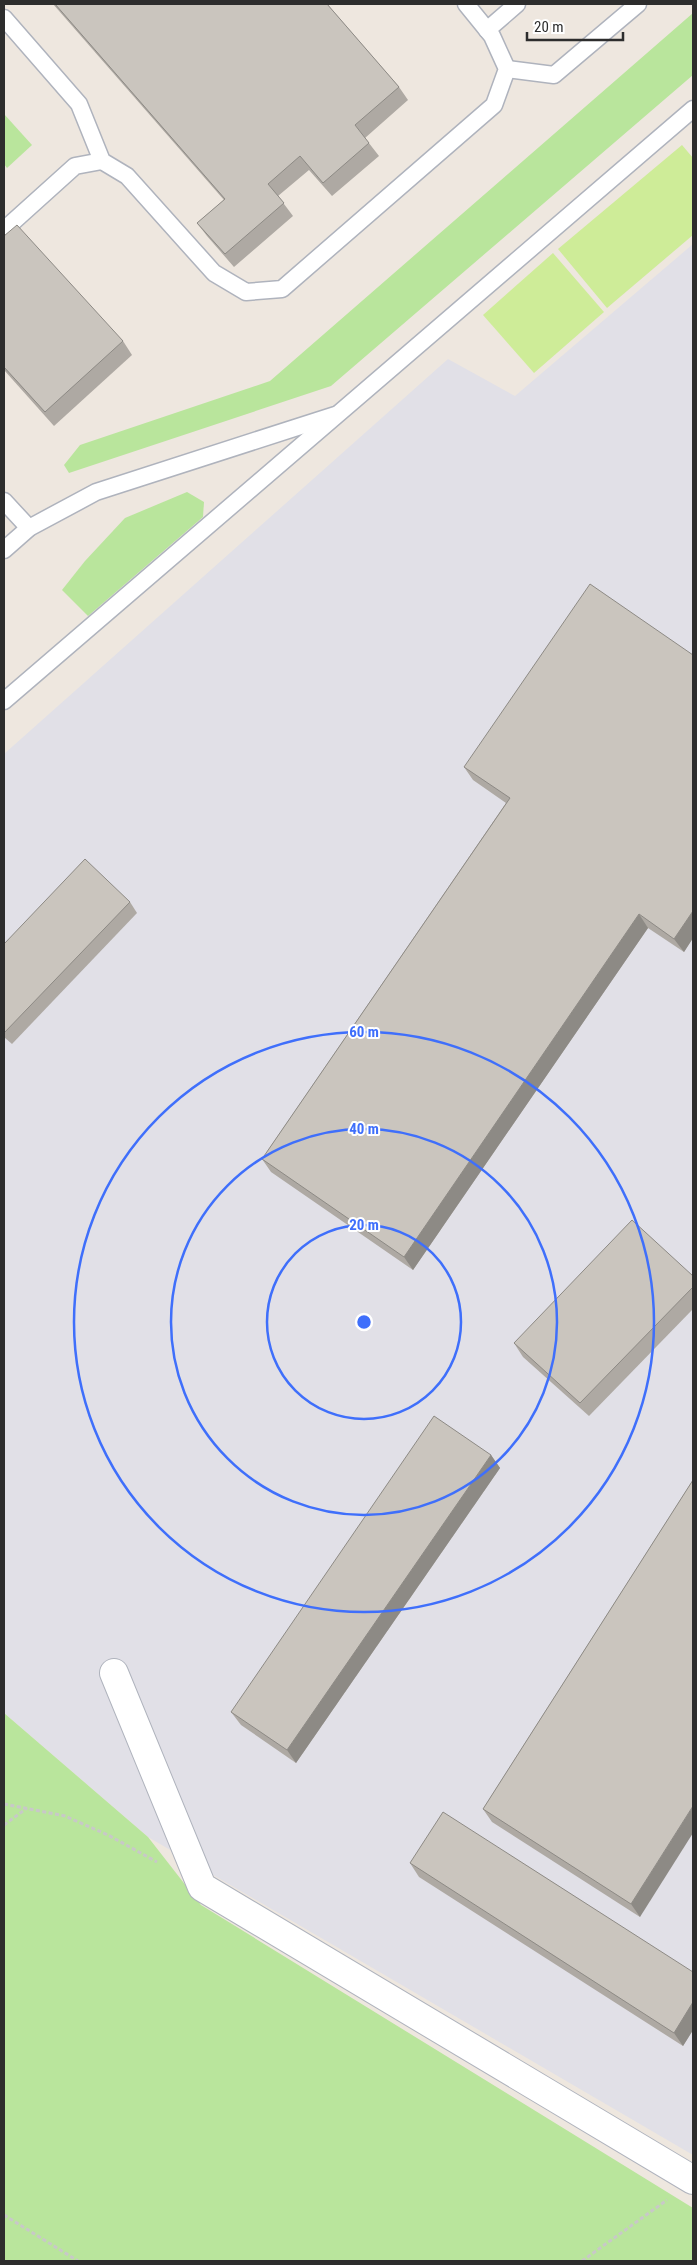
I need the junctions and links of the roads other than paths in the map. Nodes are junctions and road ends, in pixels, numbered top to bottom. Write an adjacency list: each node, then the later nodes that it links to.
1 (466, 4): 5 (lane)
2 (517, 4): 5 (lane)
3 (638, 4): 6 (lane)
4 (4, 18): 8 (lane)
5 (487, 30): 6 (lane)
6 (507, 69): 8 (lane)
7 (693, 109): 10 (lane)
8 (102, 161): 9 (lane)
9 (4, 230)
10 (342, 413): 12 (lane); 14 (lane)
11 (4, 501): 12 (lane)
12 (28, 528): 13 (lane)
13 (4, 550)
14 (4, 701)
15 (114, 1673): 16 (street)
16 (693, 2180)

